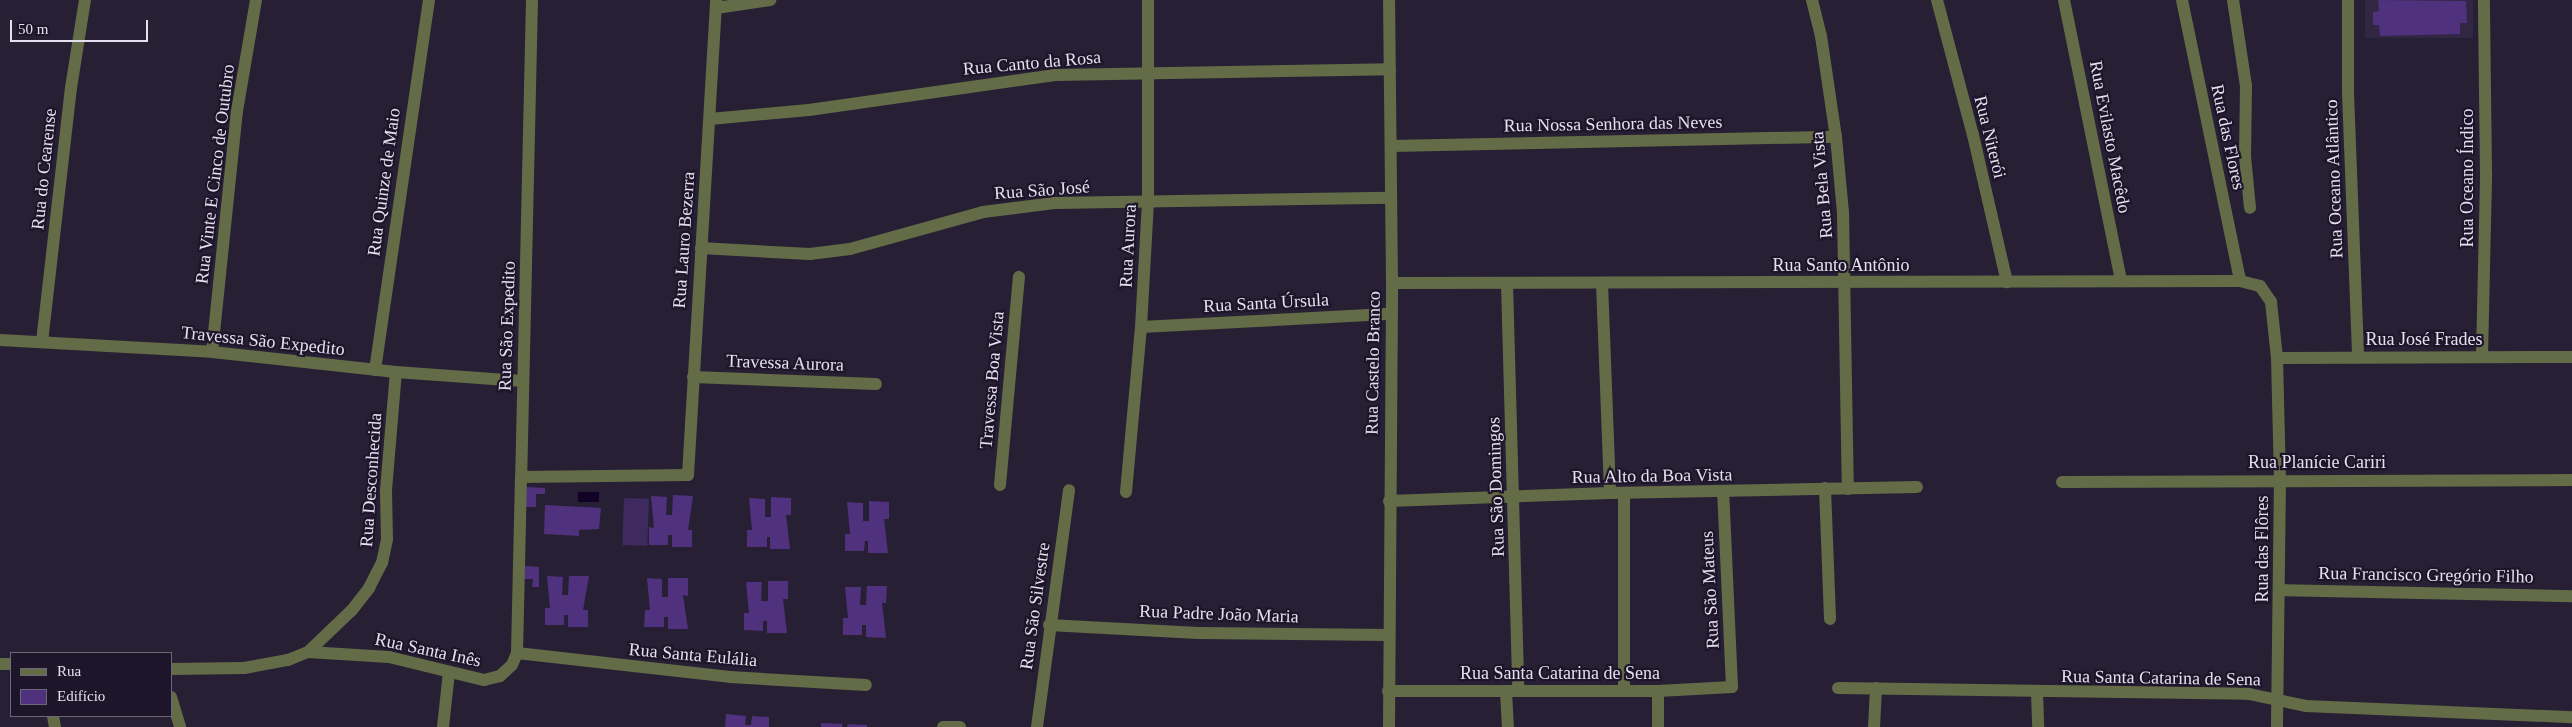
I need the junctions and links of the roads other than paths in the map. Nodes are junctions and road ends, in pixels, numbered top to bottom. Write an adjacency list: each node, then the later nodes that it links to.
1 (86, 0): 37 (street, Rua do Cearense)
2 (256, 0): 38 (street, Rua Vinte E Cinco de Outubro)
3 (429, 0): 43 (street, Rua Quinze de Maio)
4 (532, 0): 46 (street, Rua São Expedito)
5 (770, 0): 15 (street, Rua Lauro Bezerra)
6 (1148, 0): 17 (street, Rua Aurora)
7 (1389, 0): 16 (street, Rua Castelo Branco)
8 (1812, 0): 19 (street, Rua Bela Vista)
9 (1937, 0): 28 (street, Rua Niterói)
10 (2064, 0): 26 (street, Rua Evilasto Macêdo)
11 (2182, 0): 27 (street, Rua das Flores)
12 (2233, 0): 23 (street)
13 (2348, 0): 39 (street, Rua Oceano Atlântico)
14 (2484, 0): 40 (street, Rua Oceano Índico)
15 (716, 4): 18 (street, Rua Lauro Bezerra)
16 (1390, 69): 17 (street, Rua Canto da Rosa); 20 (street, Rua Castelo Branco)
17 (1149, 72): 18 (street, Rua Canto da Rosa); 22 (street, Rua Aurora)
18 (710, 119): 24 (street, Rua Lauro Bezerra)
19 (1836, 137): 20 (street, Rua Nossa Senhora das Neves); 31 (street, Rua Bela Vista)
20 (1390, 146): 21 (street, Rua Castelo Branco)
21 (1391, 198): 22 (street, Rua São José); 29 (street, Rua Castelo Branco)
22 (1148, 203): 24 (street, Rua São José); 35 (street, Rua Aurora)
23 (2250, 208)
24 (701, 248): 45 (street, Rua Lauro Bezerra)
25 (1019, 277): 52 (street, Travessa Boa Vista)
26 (2121, 281): 27 (street, Rua Santo Antônio); 28 (street, Rua Santo Antônio)
27 (2240, 281): 33 (street, Rua Santo Antônio)
28 (2006, 282): 31 (street, Rua Santo Antônio)
29 (1392, 283): 32 (street, Rua Santo Antônio); 34 (street, Rua Castelo Branco)
30 (1602, 283): 31 (street, Rua Santo Antônio); 32 (street, Rua Santo Antônio); 59 (street)
31 (1846, 283): 55 (street, Rua Bela Vista)
32 (1507, 284): 61 (street, Rua São Domingos)
33 (2272, 312): 42 (street, Rua das Flôres)
34 (1392, 314): 35 (street, Rua Santa Úrsula); 62 (street, Rua Castelo Branco)
35 (1141, 327): 57 (street, Rua Aurora)
36 (0, 340): 37 (street, Travessa São Expedito)
37 (42, 342): 38 (street, Travessa São Expedito)
38 (212, 352): 43 (street, Travessa São Expedito)
39 (2358, 356): 40 (street, Rua José Frades); 42 (street, Rua José Frades)
40 (2482, 356): 41 (street, Rua José Frades)
41 (2572, 357)
42 (2277, 358): 49 (street, Rua das Flôres)
43 (375, 370): 44 (street, Travessa São Expedito)
44 (396, 372): 46 (street, Travessa São Expedito); 68 (street, Rua Desconhecida)
45 (693, 377): 47 (street, Travessa Aurora); 48 (street, Rua Lauro Bezerra)
46 (523, 381): 48 (street, Rua São Expedito)
47 (876, 384)
48 (521, 477): 69 (street, Rua São Expedito)
49 (2280, 479): 50 (street, Rua Planície Cariri); 51 (street, Rua Planície Cariri); 63 (street, Rua das Flôres)
50 (2572, 480)
51 (2062, 482)
52 (1000, 485)
53 (1917, 487): 55 (street, Rua Alto da Boa Vista)
54 (1825, 488): 55 (street, Rua Alto da Boa Vista); 58 (street, Rua Alto da Boa Vista); 65 (street)
55 (1848, 488)
56 (1069, 490): 66 (street, Rua São Silvestre)
57 (1126, 492)
58 (1723, 492): 60 (street, Rua Alto da Boa Vista); 73 (street, Rua São Mateus)
59 (1610, 493): 60 (street, Rua Alto da Boa Vista); 61 (street, Rua Alto da Boa Vista)
60 (1624, 493): 77 (street)
61 (1514, 498): 62 (street, Rua Alto da Boa Vista); 76 (street, Rua São Domingos)
62 (1389, 501): 67 (street, Rua Castelo Branco)
63 (2279, 590): 64 (street, Rua Francisco Gregório Filho); 82 (street, Rua das Flôres)
64 (2572, 596)
65 (1830, 619)
66 (1049, 625): 67 (street, Rua Padre João Maria); 88 (street, Rua São Silvestre)
67 (1388, 635): 78 (street, Rua Castelo Branco)
68 (308, 652): 70 (street, Rua Santa Inês); 71 (street, Rua Santa Inês)
69 (517, 652): 71 (street, Rua Santa Inês); 72 (street, Rua Santa Eulália)
70 (172, 669)
71 (449, 672): 85 (street)
72 (866, 685)
73 (1732, 686): 79 (street, Rua Santa Catarina de Sena)
74 (1838, 688): 75 (street, Rua Santa Catarina de Sena)
75 (1876, 688): 80 (street, Rua Santa Catarina de Sena); 92 (street)
76 (1512, 690): 77 (street, Rua Santa Catarina de Sena); 78 (street, Rua Santa Catarina de Sena); 90 (street, Rua São Domingos)
77 (1624, 690): 79 (street, Rua Santa Catarina de Sena)
78 (1388, 691): 89 (street, Rua Castelo Branco)
79 (1658, 691): 91 (street)
80 (2037, 692): 82 (street, Rua Santa Catarina de Sena); 93 (street)
81 (172, 700): 84 (street)
82 (2278, 700): 83 (street, Rua Santa Catarina de Sena); 94 (street, Rua das Flôres)
83 (2572, 717)
84 (180, 727)
85 (443, 727)
86 (943, 727): 87 (street)
87 (960, 727)
88 (1038, 727)
89 (1388, 727)
90 (1508, 727)
91 (1658, 727)
92 (1874, 727)
93 (2038, 727)
94 (2277, 727)

